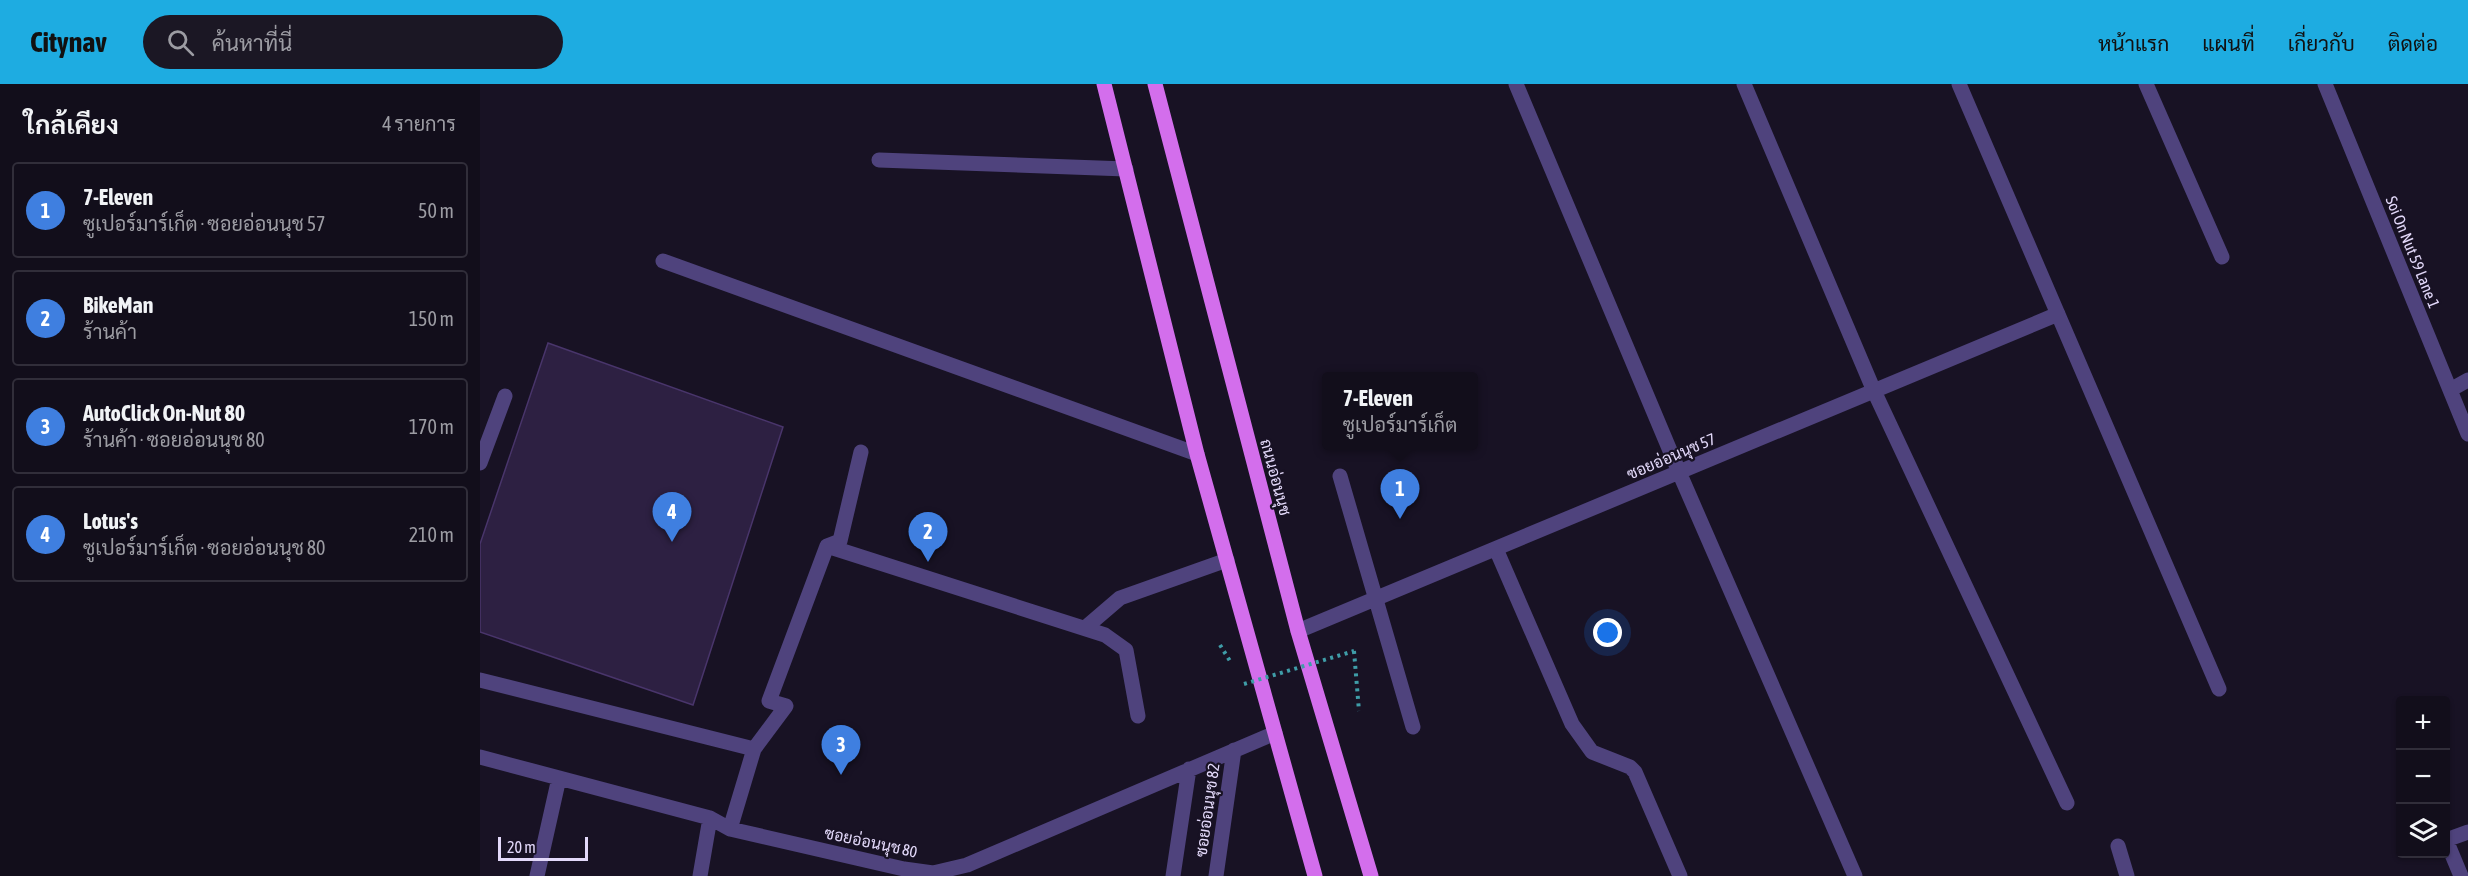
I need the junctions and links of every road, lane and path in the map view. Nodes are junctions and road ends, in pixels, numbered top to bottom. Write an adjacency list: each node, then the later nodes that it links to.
1 (1104, 84): 9 (main road)
2 (1155, 84): 28 (main road, ถนนอ่อนนุช)
3 (1516, 84): 21 (street)
4 (1744, 84): 15 (street)
5 (1959, 84): 12 (street)
6 (2146, 84): 10 (street)
7 (2325, 84): 14 (street, Soi On Nut 59 Lane 1)
8 (879, 159): 9 (street)
9 (1126, 169): 19 (main road)
10 (2222, 257)
11 (663, 261): 19 (street)
12 (2058, 314): 15 (street, ซอยอ่อนนุช 57); 31 (street)
13 (2468, 380): 14 (street)
14 (2450, 390): 17 (street, Soi On Nut 59 Lane 1)
15 (1874, 391): 21 (street, ซอยอ่อนนุช 57); 41 (street)
16 (505, 396): 20 (street)
17 (2466, 424)
18 (861, 452): 23 (street)
19 (1197, 454): 25 (main road)
20 (480, 463)
21 (1679, 472): 24 (street, ซอยอ่อนนุช 57); 56 (street)
22 (1340, 476): 26 (street)
23 (827, 546): 27 (street); 36 (street)
24 (1496, 549): 26 (street, ซอยอ่อนนุช 57); 55 (street)
25 (1227, 560): 27 (street); 35 (main road)
26 (1377, 599): 28 (street, ซอยอ่อนนุช 57); 34 (street)
27 (1085, 628): 33 (street)
28 (1298, 631): 54 (main road, ถนนอ่อนนุช)
29 (480, 680): 36 (street)
30 (1244, 684): 32 (path, bridge)
31 (2219, 689)
32 (1359, 711)
33 (1138, 716)
34 (1413, 727)
35 (1275, 733): 37 (street, ซอยอ่อนนุช 80); 53 (main road)
36 (754, 749): 43 (street)
37 (1234, 750): 39 (street, ซอยอ่อนนุช 80); 52 (street, ซอยอ่อนนุช 82)
38 (480, 757): 40 (street, ซอยอ่อนนุช 80)
39 (1189, 769): 48 (street, ซอยอ่อนนุช 80); 51 (street)
40 (559, 778): 42 (street, ซอยอ่อนนุช 80); 49 (street)
41 (2067, 803)
42 (710, 818): 43 (street, ซอยอ่อนนุช 80); 50 (street)
43 (730, 829): 48 (street, ซอยอ่อนนุช 80)
44 (2468, 832): 45 (street)
45 (2450, 839)
46 (2118, 846): 57 (street)
47 (2450, 850): 58 (street)
48 (881, 870)
49 (537, 876)
50 (700, 876)
51 (1173, 876)
52 (1216, 876)
53 (1315, 876)
54 (1371, 876)
55 (1680, 876)
56 (1855, 876)
57 (2127, 876)
58 (2461, 876)

